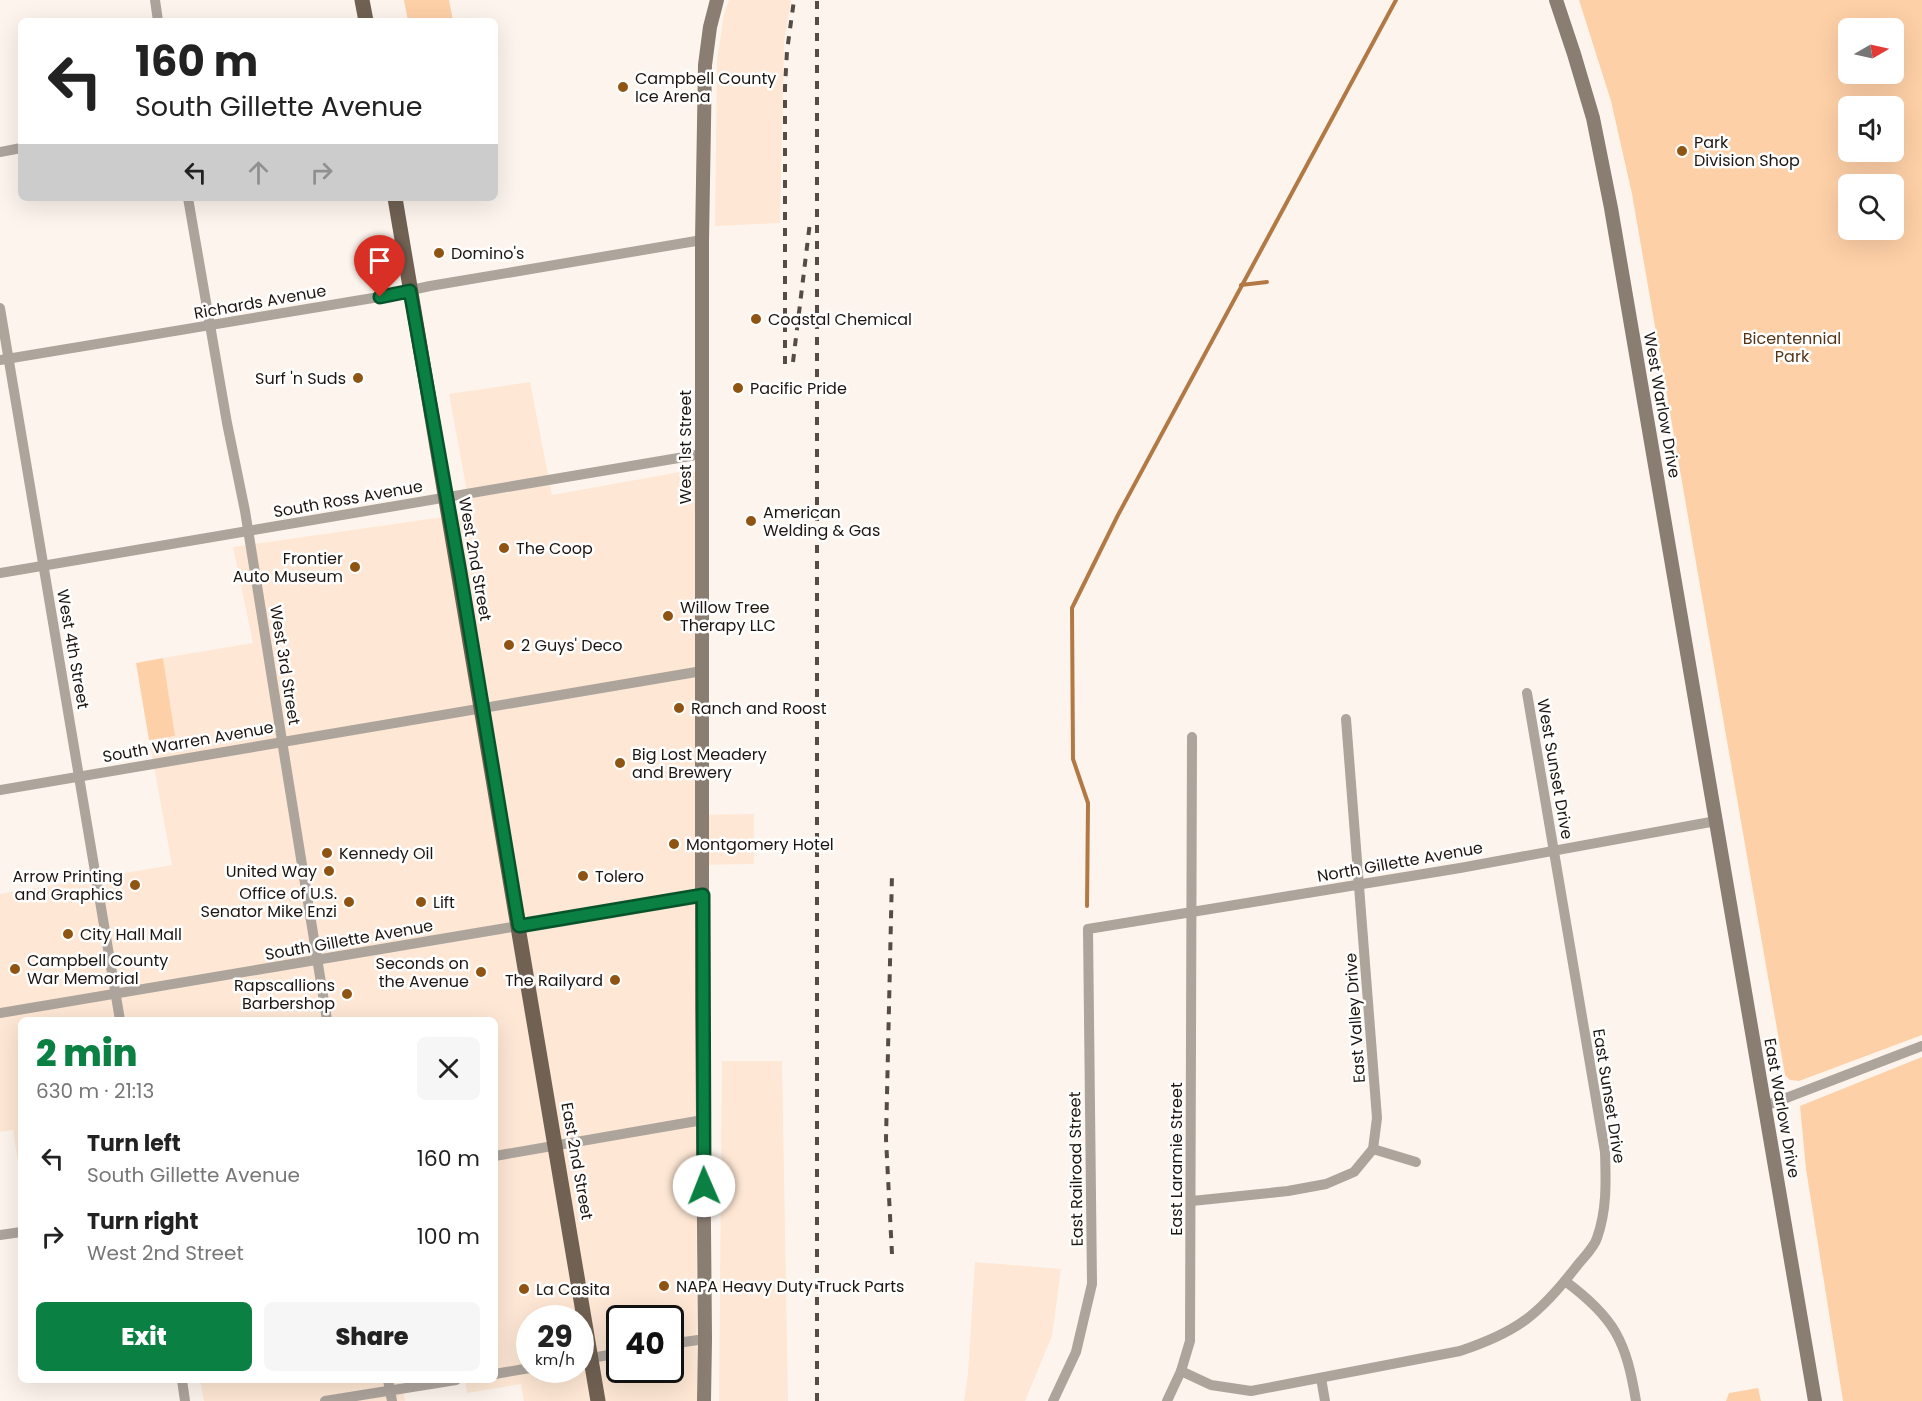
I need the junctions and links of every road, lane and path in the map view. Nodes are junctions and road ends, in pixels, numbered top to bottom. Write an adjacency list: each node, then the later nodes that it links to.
1 (155, 0): 5 (street)
2 (362, 0): 6 (main road)
3 (717, 0): 11 (street, West 1st Street)
4 (1556, 0): 29 (street, West Warlow Drive)
5 (158, 18)
6 (365, 18)
7 (18, 149): 8 (street)
8 (0, 152)
9 (189, 201): 14 (street, West 3rd Street)
10 (395, 201): 12 (main road, West 2nd Street)
11 (702, 240): 12 (street, Richards Avenue); 16 (street, West 1st Street)
12 (410, 291): 14 (street, Richards Avenue); 17 (main road, West 2nd Street)
13 (0, 308): 15 (street, West 4th Street)
14 (210, 325): 15 (street, Richards Avenue); 18 (street, West 3rd Street)
15 (4, 359): 19 (street, West 4th Street)
16 (702, 454): 17 (street, South Ross Avenue); 21 (street, West 1st Street)
17 (446, 497): 18 (street, South Ross Avenue); 23 (main road, West 2nd Street)
18 (248, 532): 19 (street, South Ross Avenue); 26 (street, West 3rd Street)
19 (44, 566): 20 (street, South Ross Avenue); 27 (street, West 4th Street)
20 (0, 573)
21 (702, 671): 23 (street, South Warren Avenue); 32 (street, West 1st Street)
22 (1527, 693): 30 (street, West Sunset Drive)
23 (481, 709): 26 (street, South Warren Avenue); 34 (main road, West 2nd Street)
24 (1346, 719): 31 (street, East Valley Drive)
25 (1192, 737): 33 (street, East Laramie Street)
26 (283, 741): 27 (street, South Warren Avenue); 36 (street, West 3rd Street)
27 (79, 777): 28 (street, South Warren Avenue); 37 (street, West 4th Street)
28 (0, 790)
29 (1716, 821): 30 (street, North Gillette Avenue); 42 (street, East Warlow Drive)
30 (1554, 850): 31 (street, North Gillette Avenue); 51 (street, East Sunset Drive)
31 (1360, 884): 33 (street, North Gillette Avenue); 45 (street, East Valley Drive)
32 (703, 895): 34 (street, South Gillette Avenue); 43 (street, West 1st Street)
33 (1191, 912): 35 (street, North Gillette Avenue); 48 (street, East Laramie Street)
34 (519, 926): 36 (street, South Gillette Avenue); 44 (main road, East 2nd Street)
35 (1088, 929): 67 (street, East Railroad Street)
36 (318, 960): 37 (street, South Gillette Avenue); 40 (street, West 3rd Street)
37 (116, 994): 38 (street, South Gillette Avenue); 39 (street, West 4th Street)
38 (0, 1013)
39 (120, 1017)
40 (327, 1017)
41 (1922, 1046): 42 (street)
42 (1765, 1106): 71 (street, East Warlow Drive)
43 (703, 1120): 44 (street); 53 (street, West 1st Street)
44 (556, 1145): 46 (street); 52 (main road, East 2nd Street)
45 (1373, 1149): 47 (street); 48 (street)
46 (498, 1155)
47 (1416, 1162)
48 (1192, 1201): 56 (street, East Laramie Street)
49 (18, 1232): 50 (street)
50 (0, 1235)
51 (1565, 1281): 58 (street, East Sunset Drive); 70 (street)
52 (578, 1305)
53 (705, 1339): 54 (street); 66 (street, West 1st Street)
54 (684, 1342)
55 (516, 1370): 57 (street)
56 (1181, 1371): 58 (street, East Sunset Drive); 68 (street, East Laramie Street)
57 (498, 1373)
58 (1321, 1378): 69 (street)
59 (182, 1383): 63 (street)
60 (436, 1383): 62 (street)
61 (593, 1383): 65 (main road, East 2nd Street)
62 (390, 1390): 64 (street)
63 (185, 1401)
64 (326, 1401)
65 (598, 1401)
66 (704, 1401)
67 (1053, 1401)
68 (1167, 1401)
69 (1325, 1401)
70 (1636, 1401)
71 (1815, 1401)

